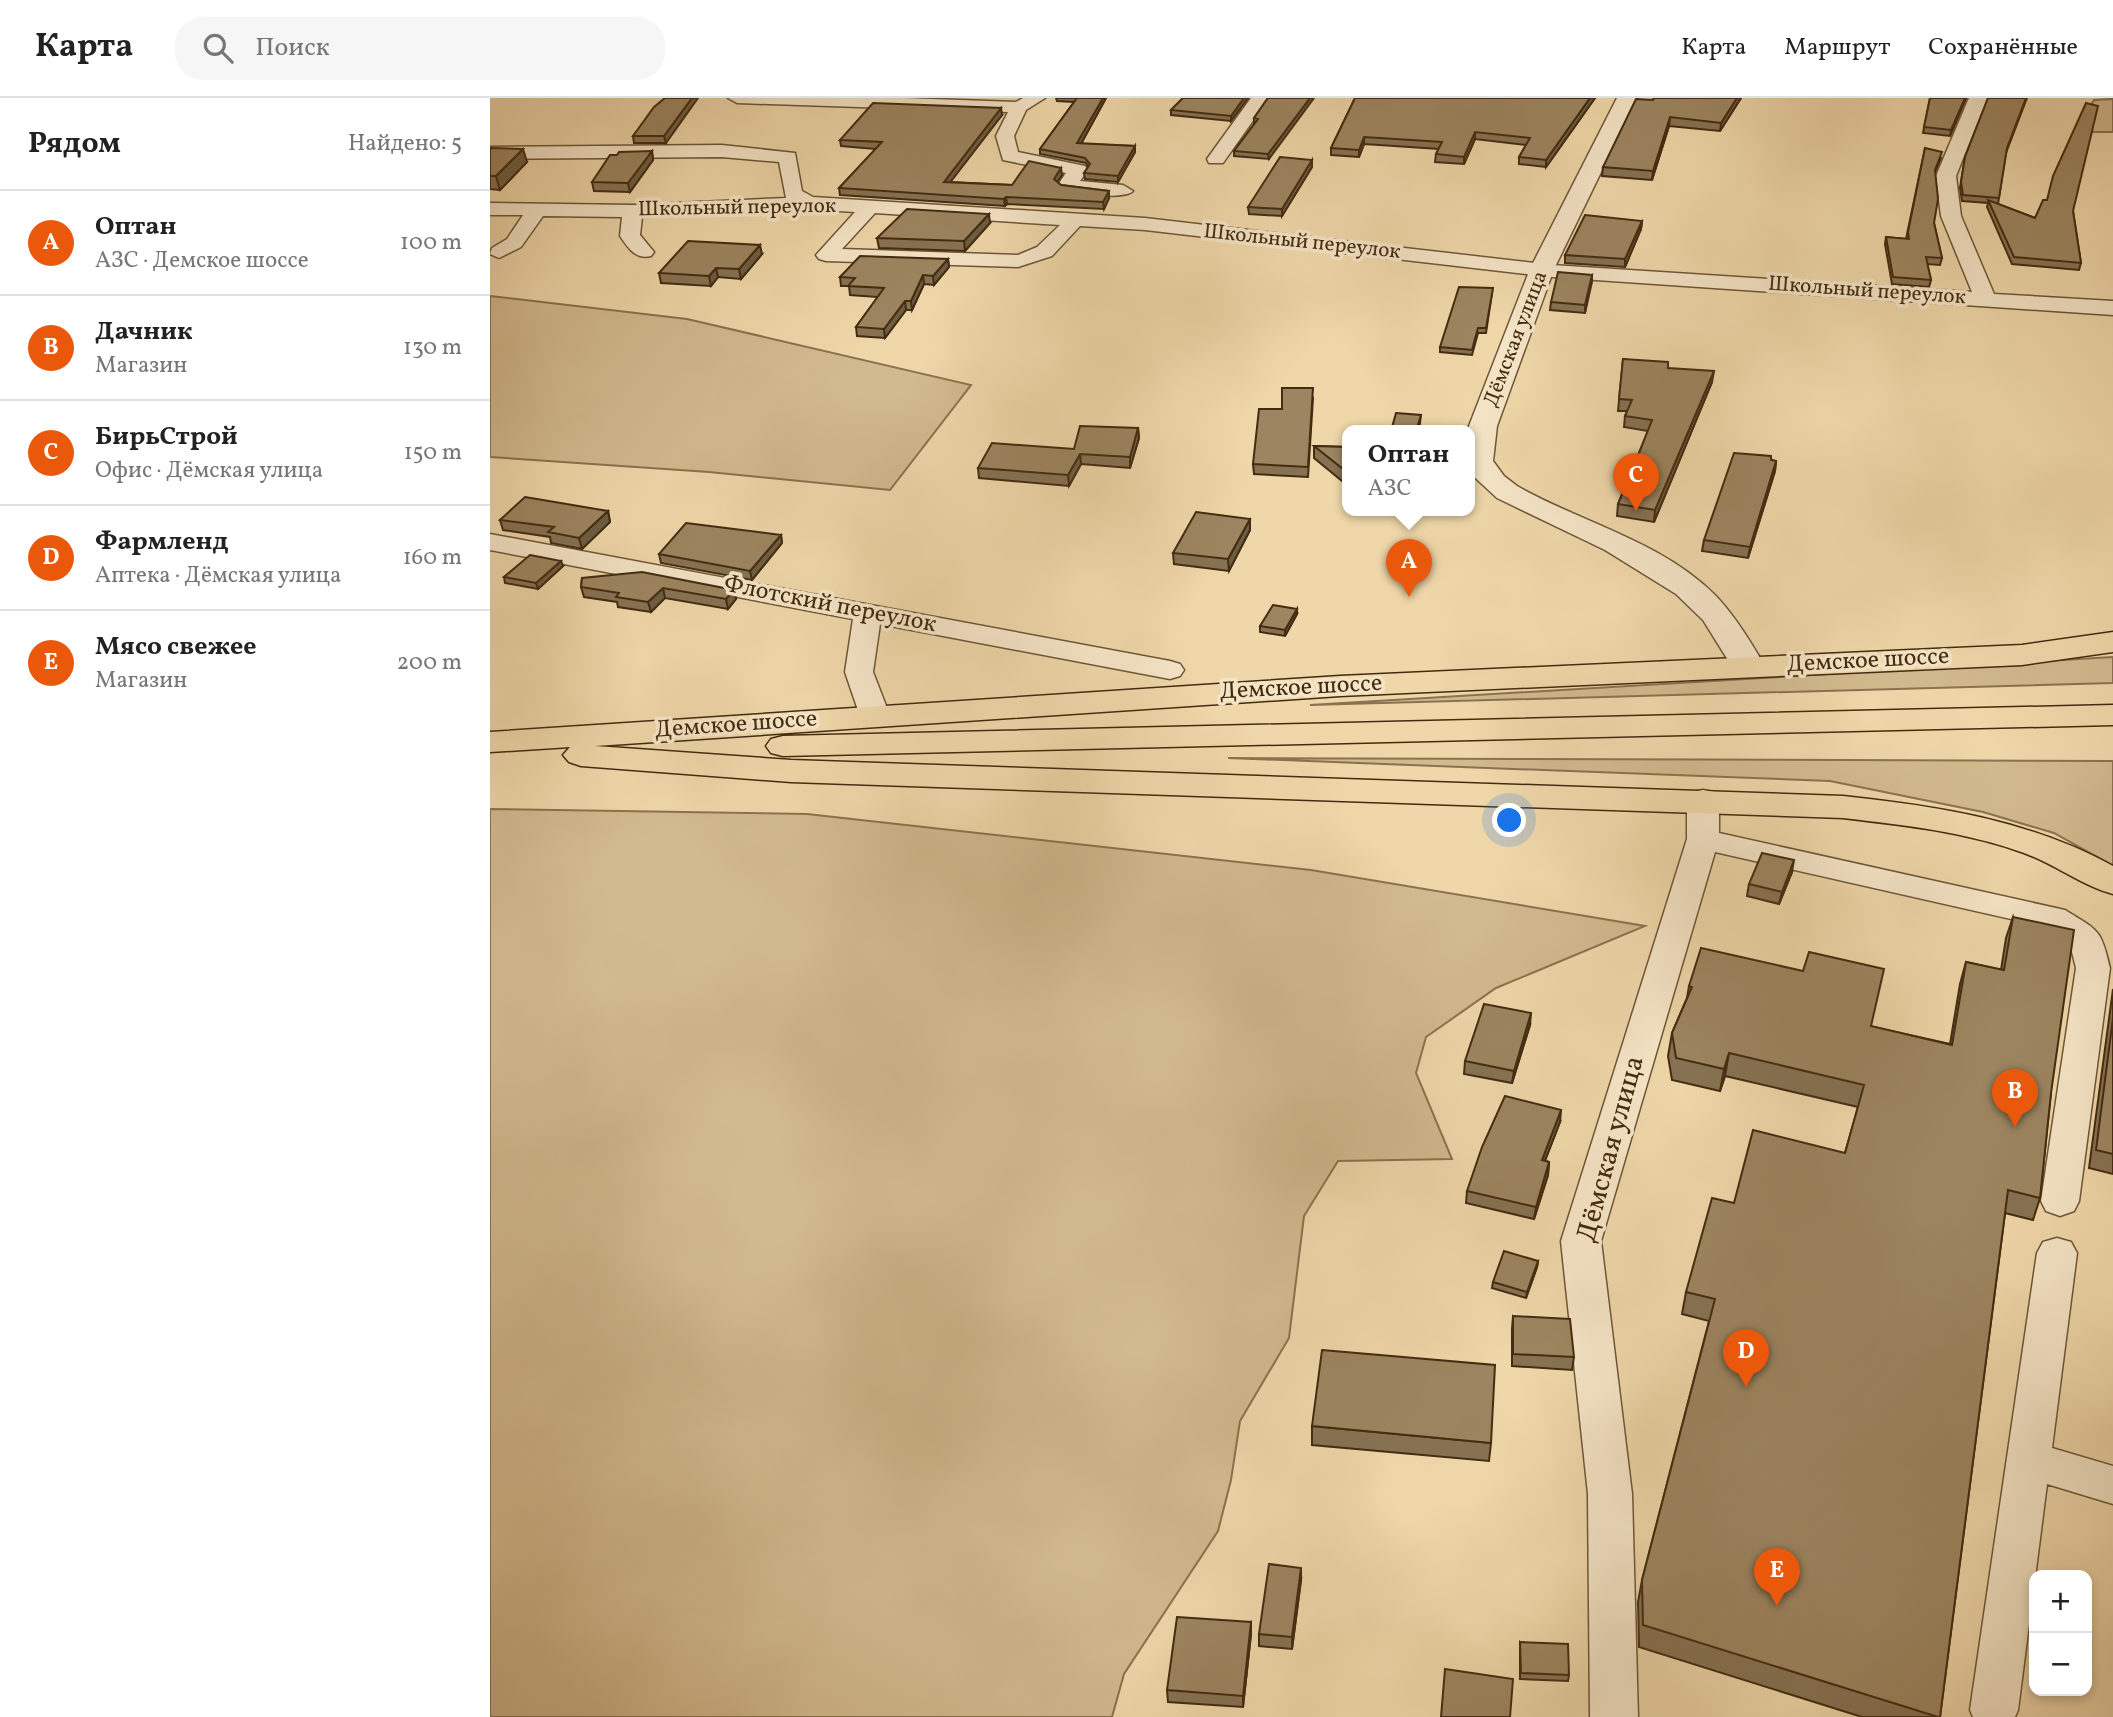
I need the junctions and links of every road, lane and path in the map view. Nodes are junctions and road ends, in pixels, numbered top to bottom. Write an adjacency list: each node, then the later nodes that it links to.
1 (737, 98): 6 (street)
2 (1260, 98): 8 (street)
3 (1618, 98): 4 (street)
4 (1627, 98): 18 (street, Дёмская улица)
5 (1979, 98): 19 (street)
6 (1028, 102): 9 (street)
7 (490, 153): 10 (street)
8 (1216, 159)
9 (1122, 191)
10 (808, 203): 11 (street, Школьный переулок); 14 (street, Школьный переулок)
11 (870, 207): 15 (street, Школьный переулок); 15 (street)
12 (490, 209): 13 (street, Школьный переулок)
13 (537, 210): 14 (street, Школьный переулок); 16 (street)
14 (634, 211): 17 (street)
15 (1076, 219): 18 (street, Школьный переулок)
16 (499, 252)
17 (643, 252)
18 (1542, 269): 19 (street, Школьный переулок); 24 (street, Дёмская улица)
19 (1985, 299): 20 (street, Школьный переулок)
20 (2113, 308)
21 (490, 542): 22 (street, Флотский переулок)
22 (868, 612): 25 (street, Флотский переулок); 27 (street)
23 (2113, 642): 24 (main road, Демское шоссе)
24 (1748, 667): 27 (main road, Демское шоссе)
25 (1170, 670)
26 (2113, 715): 29 (main road, Демское шоссе)
27 (875, 716): 28 (main road, Демское шоссе)
28 (490, 742)
29 (530, 751): 30 (main road, Демское шоссе); 31 (main road)
30 (490, 752)
31 (1703, 799): 32 (street, Дёмская улица); 33 (main road)
32 (1703, 839): 34 (street); 39 (street, Дёмская улица)
33 (2113, 881)
34 (2060, 1201)
35 (2057, 1253): 36 (street)
36 (2028, 1459): 37 (street); 38 (street)
37 (2113, 1485)
38 (1994, 1710)
39 (1614, 1717)

